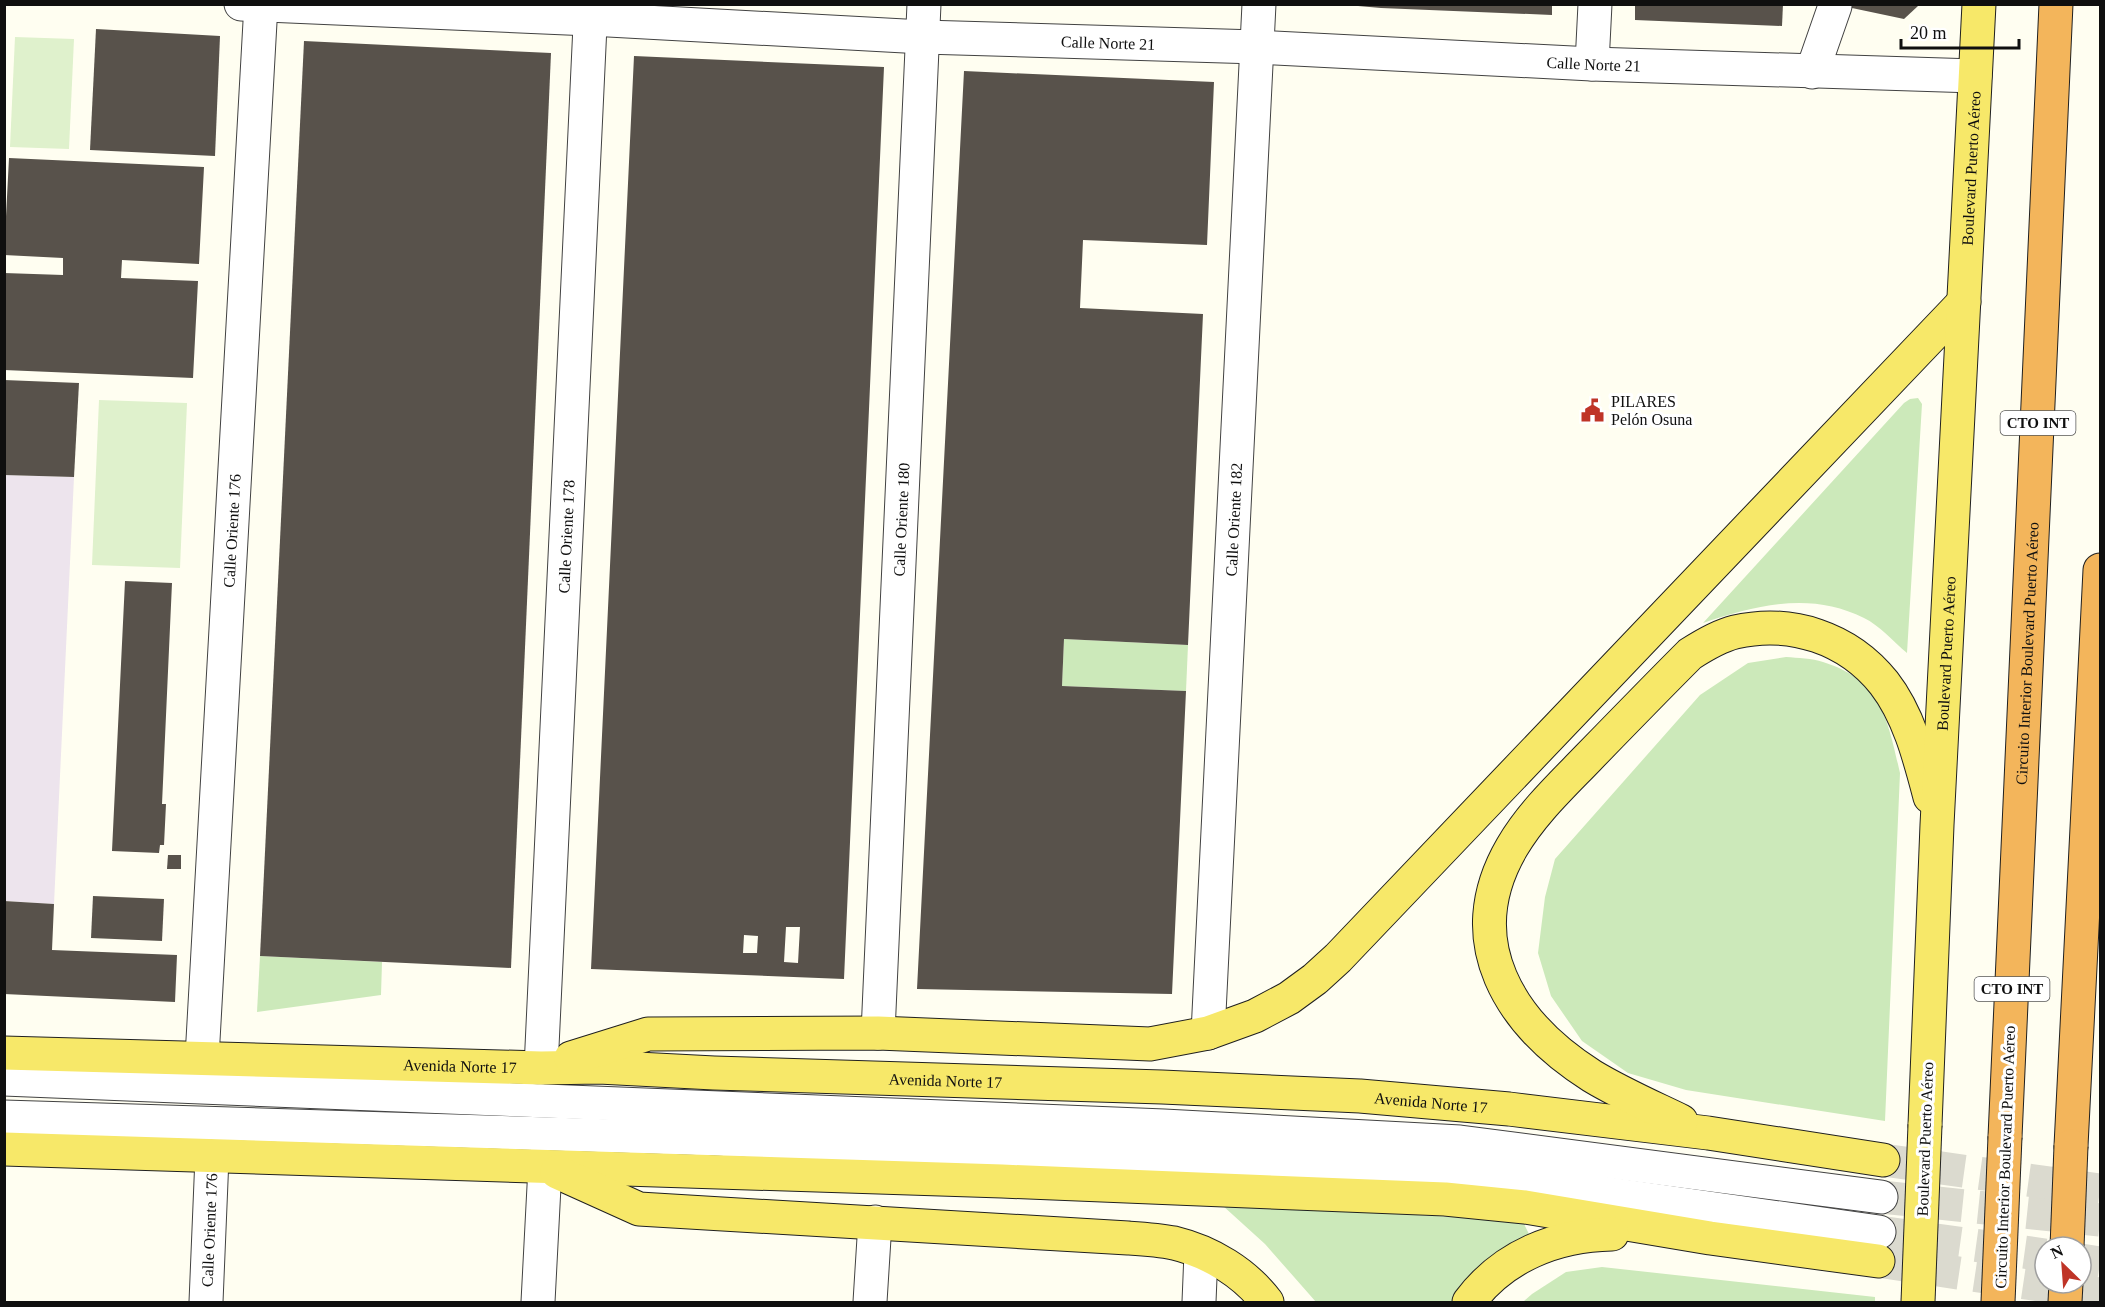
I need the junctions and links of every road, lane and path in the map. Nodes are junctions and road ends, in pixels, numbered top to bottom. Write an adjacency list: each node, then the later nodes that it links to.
1 (924, 4): 9 (street, Calle Oriente 180)
2 (1259, 4): 10 (street, Calle Oriente 182)
3 (1595, 4): 11 (street)
4 (1979, 4): 13 (main road, Boulevard Puerto Aéreo)
5 (2056, 4): 42 (highway, Circuito Interior Boulevard Puerto Aéreo / CTO INT, bridge)
6 (254, 5): 8 (street, Calle Norte 21); 20 (street, Calle Oriente 176)
7 (1835, 6): 12 (street)
8 (591, 12): 9 (street, Calle Norte 21); 21 (street, Calle Oriente 178)
9 (922, 37): 10 (street, Calle Norte 21); 17 (street, Calle Oriente 180)
10 (1257, 47): 11 (street, Calle Norte 21); 18 (street, Calle Oriente 182)
11 (1592, 64): 12 (street, Calle Norte 21)
12 (1812, 72): 13 (street, Calle Norte 21)
13 (1975, 76): 14 (main road, Boulevard Puerto Aéreo)
14 (1964, 302): 16 (main road, Boulevard Puerto Aéreo); 18 (main road)
15 (2100, 570): 32 (highway, bridge)
16 (1938, 825): 24 (main road); 41 (main road, Boulevard Puerto Aéreo, bridge)
17 (878, 1033): 18 (main road); 21 (main road)
18 (1208, 1033)
19 (4, 1053): 20 (main road, Avenida Norte 17)
20 (202, 1058): 21 (main road, Avenida Norte 17)
21 (541, 1068): 24 (main road, Avenida Norte 17)
22 (4, 1079): 29 (street)
23 (4, 1117): 33 (street)
24 (1708, 1133): 27 (main road, Avenida Norte 17)
25 (4, 1149): 26 (main road)
26 (212, 1157): 28 (main road); 35 (street, Calle Oriente 176)
27 (1883, 1160)
28 (545, 1167): 30 (main road); 31 (main road); 36 (street)
29 (1881, 1197)
30 (875, 1222): 34 (main road); 37 (street)
31 (1673, 1233): 33 (main road); 40 (main road)
32 (2067, 1235)
33 (1879, 1247)
34 (1201, 1253): 38 (street); 39 (main road)
35 (206, 1302)
36 (538, 1302)
37 (870, 1302)
38 (1198, 1302)
39 (1267, 1302)
40 (1470, 1302)
41 (1918, 1302)
42 (1998, 1302)

